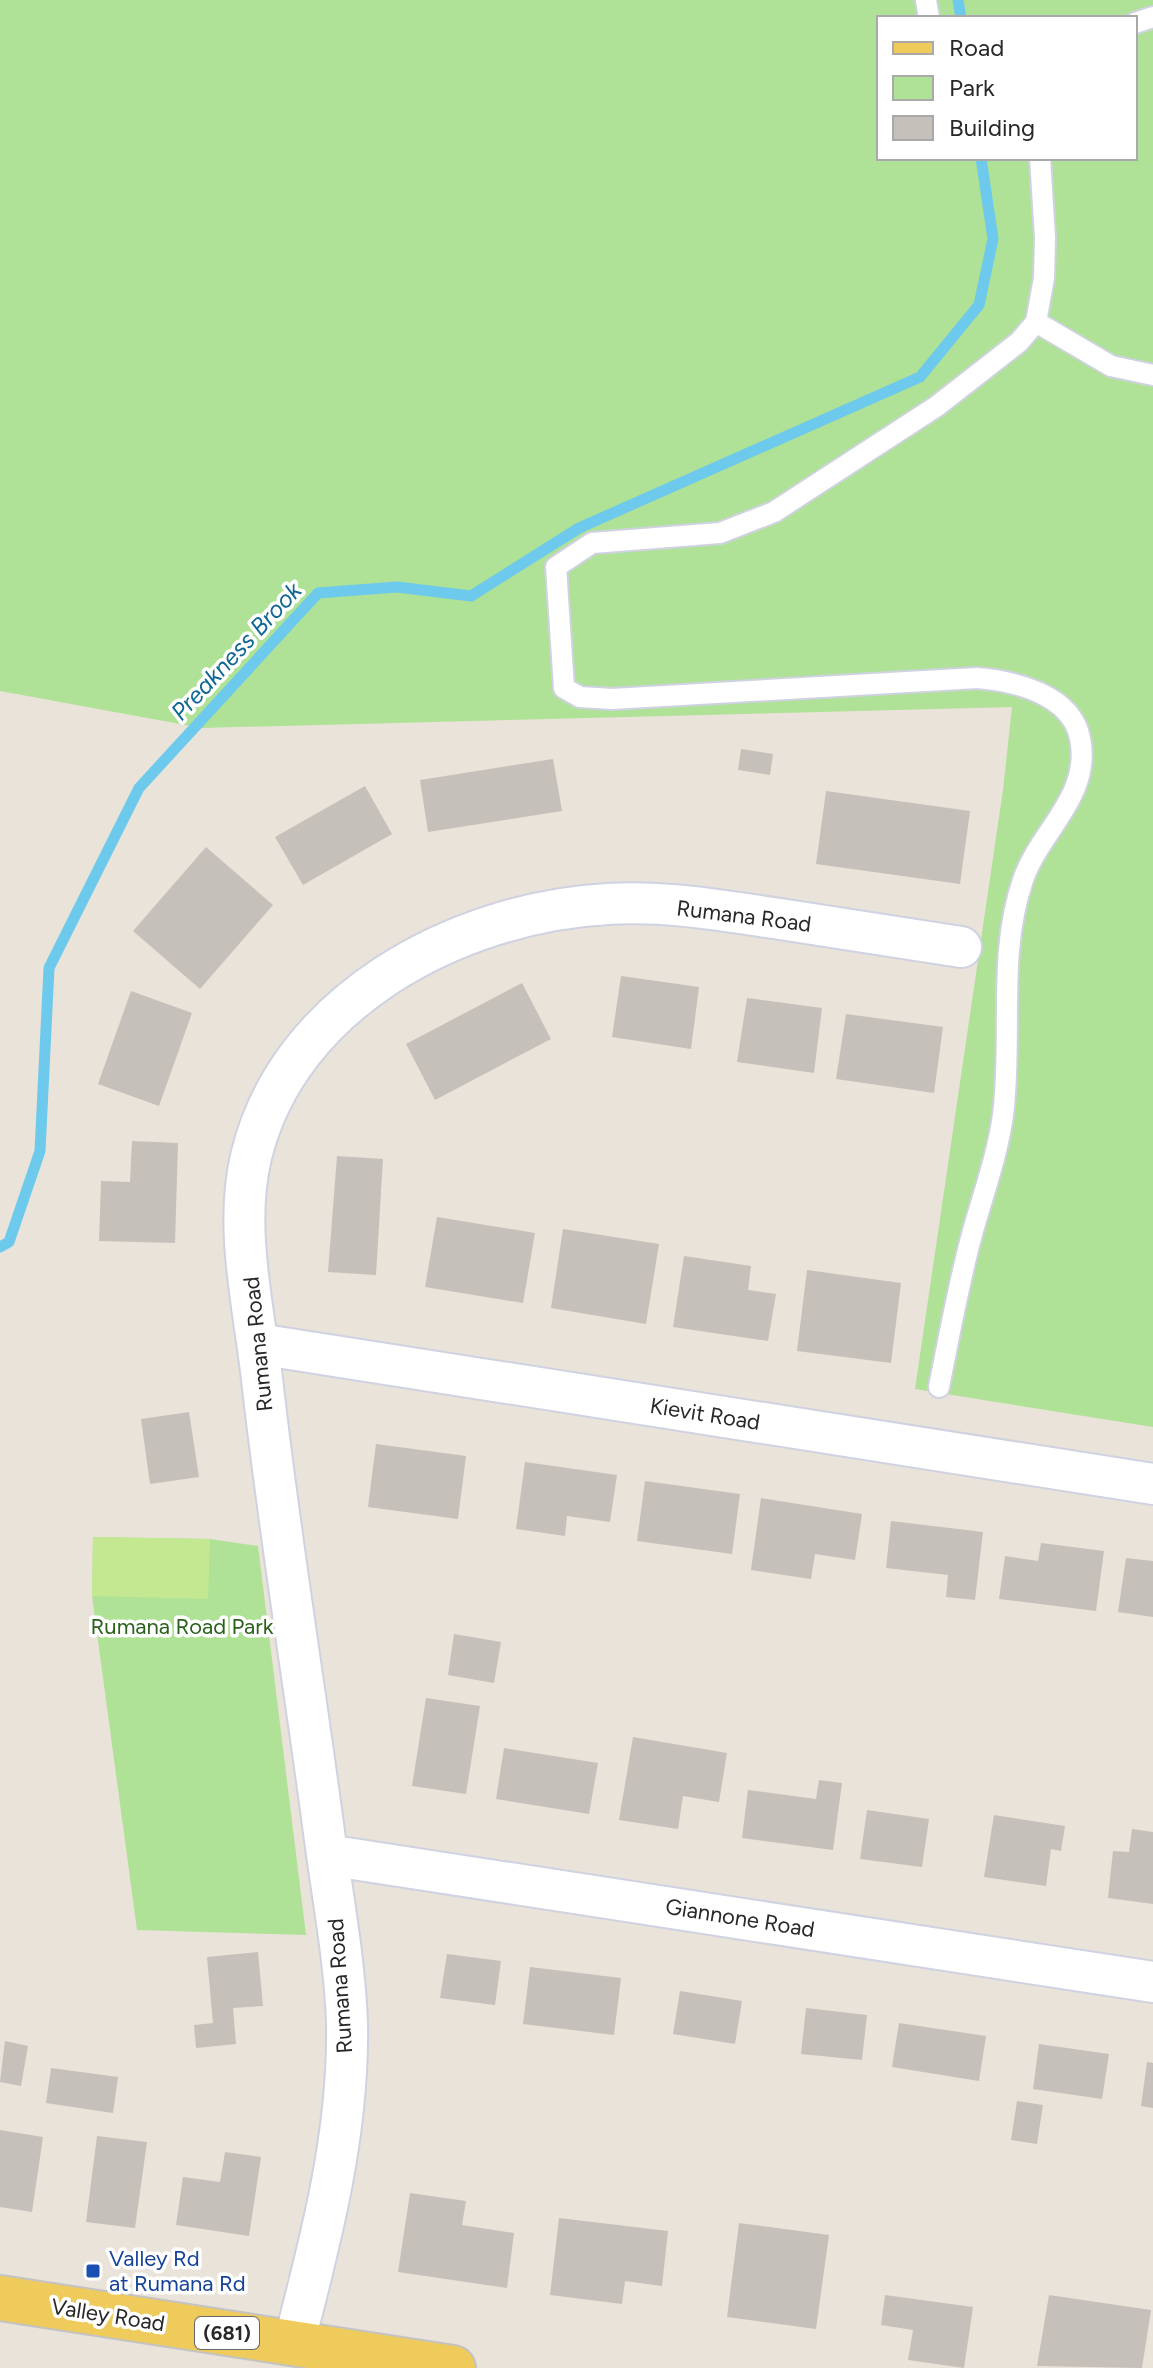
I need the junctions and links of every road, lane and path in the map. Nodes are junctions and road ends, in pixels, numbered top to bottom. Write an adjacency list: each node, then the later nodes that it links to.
1 (1040, 160): 2 (lane)
2 (1036, 322): 3 (lane); 6 (lane)
3 (1153, 375)
4 (961, 947): 5 (street, Rumana Road)
5 (258, 1344): 7 (street, Kievit Road); 8 (street, Rumana Road)
6 (939, 1387)
7 (1153, 1484)
8 (327, 1855): 9 (street, Giannone Road); 11 (street, Rumana Road)
9 (1153, 1982)
10 (0, 2298): 11 (main road, Valley Road / (681))
11 (294, 2343): 12 (main road, Valley Road / (681))
12 (453, 2368)

